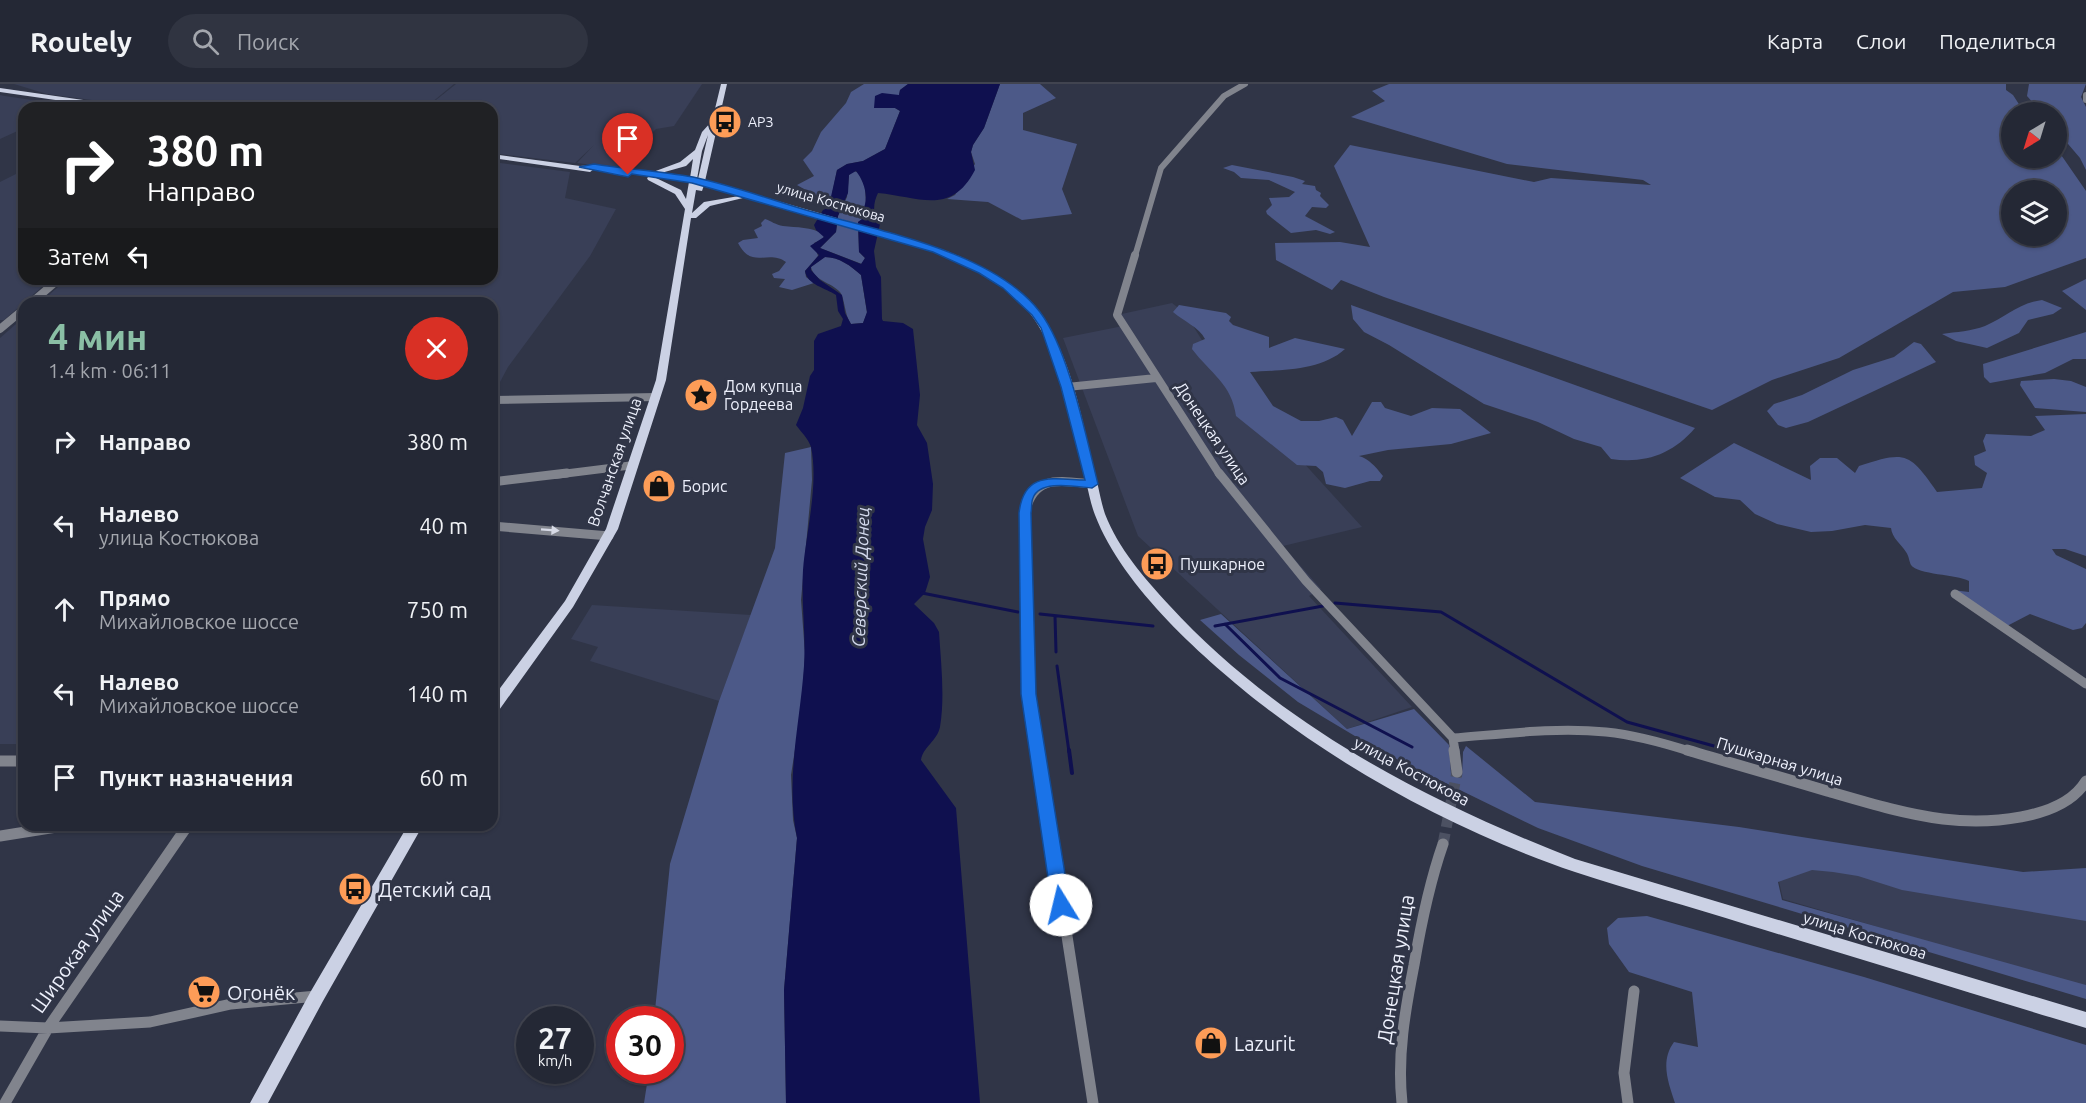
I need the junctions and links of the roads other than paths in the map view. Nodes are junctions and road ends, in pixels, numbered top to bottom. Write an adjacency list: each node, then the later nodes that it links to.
1 (724, 84): 5 (main road, Волчанская улица)
2 (1245, 84): 19 (street, Донецкая улица)
3 (0, 90): 4 (main road)
4 (83, 102)
5 (713, 123): 6 (main road, Волчанская улица); 7 (main road, Волчанская улица)
6 (698, 151): 9 (main road); 10 (main road, Волчанская улица)
7 (709, 153): 10 (main road, Волчанская улица); 11 (main road)
8 (498, 157): 9 (main road, улица Костюкова)
9 (647, 176): 10 (main road, улица Костюкова); 12 (main road)
10 (697, 183): 11 (main road, улица Костюкова); 12 (main road, Волчанская улица); 13 (main road, Волчанская улица)
11 (744, 197): 13 (main road); 20 (main road, улица Костюкова)
12 (687, 207): 14 (main road, Волчанская улица)
13 (693, 216): 14 (main road, Волчанская улица)
14 (686, 230): 21 (main road, Волчанская улица)
15 (52, 285): 16 (street)
16 (38, 297)
17 (18, 314): 18 (street)
18 (0, 329)
19 (1156, 378): 20 (street); 31 (street, Донецкая улица)
20 (1067, 387): 25 (main road, улица Костюкова)
21 (656, 397): 22 (street); 23 (main road, Волчанская улица)
22 (498, 400)
23 (634, 465): 24 (street); 27 (main road, Волчанская улица)
24 (498, 481)
25 (1092, 484): 43 (main road, улица Костюкова); 48 (street)
26 (498, 527): 27 (street, one-way to 27)
27 (609, 536): 30 (main road, Волчанская улица)
28 (1955, 594): 29 (street)
29 (2086, 684)
30 (498, 701)
31 (1453, 738): 34 (street); 35 (street, Пушкарная улица)
32 (0, 761): 33 (street)
33 (18, 762)
34 (1457, 772)
35 (2086, 781)
36 (31, 831): 39 (street)
37 (185, 831): 45 (street, Широкая улица)
38 (413, 831): 42 (main road)
39 (0, 836)
40 (1443, 844): 49 (street, Донецкая улица)
41 (1634, 991): 50 (street)
42 (317, 996): 45 (street); 47 (main road)
43 (2086, 1020)
44 (0, 1026): 45 (street)
45 (48, 1028): 46 (street, Широкая улица)
46 (5, 1103)
47 (259, 1103)
48 (1093, 1103)
49 (1402, 1103)
50 (1628, 1103)

